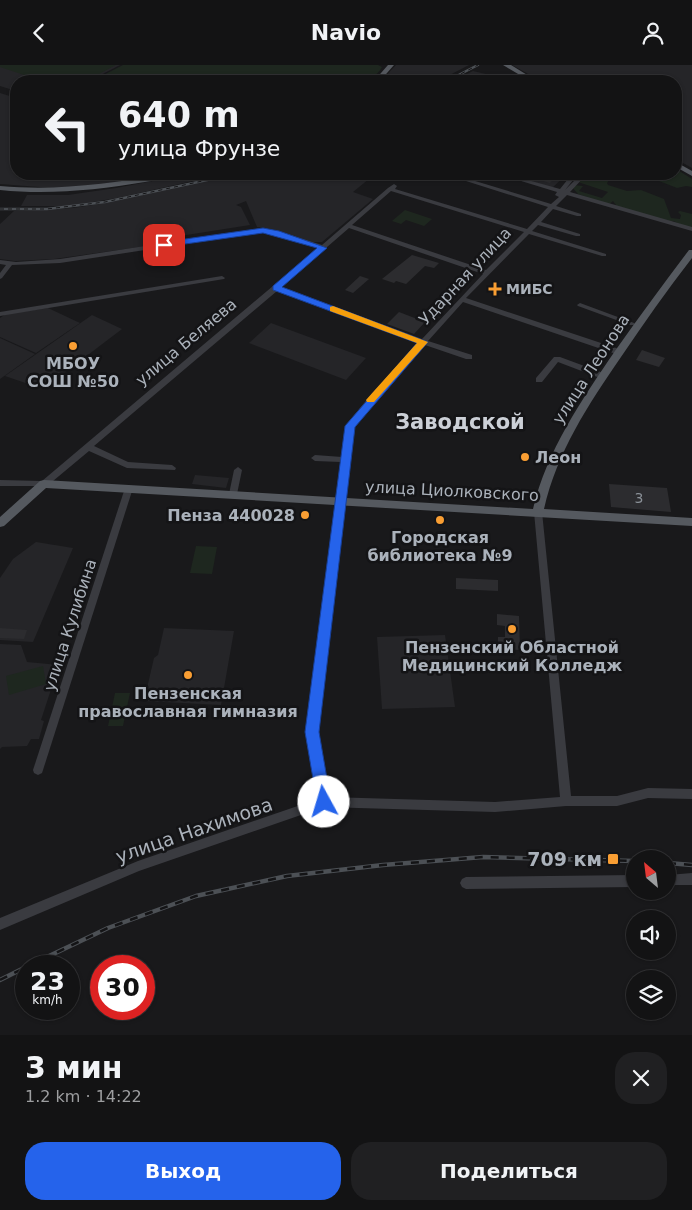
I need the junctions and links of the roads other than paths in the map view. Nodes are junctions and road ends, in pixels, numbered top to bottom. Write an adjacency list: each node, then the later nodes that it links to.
1 (392, 65): 3 (main road)
2 (506, 65): 4 (main road)
3 (383, 75)
4 (524, 75)
5 (143, 180): 10 (main road)
6 (468, 180): 12 (street)
7 (521, 180): 11 (street)
8 (571, 180): 11 (street, Ударная улица)
9 (577, 180): 11 (street, Ударная улица)
10 (0, 188)
11 (562, 192): 12 (street, Ударная улица); 16 (street)
12 (553, 204): 13 (street); 14 (street, Ударная улица)
13 (579, 215)
14 (536, 222): 17 (street, Ударная улица); 18 (street)
15 (349, 226): 17 (street, улица Беляева); 19 (street, улица Беляева); 24 (street)
16 (692, 229)
17 (527, 231): 21 (street); 24 (street, Ударная улица)
18 (578, 235)
19 (322, 248): 23 (street); 27 (street, улица Беляева)
20 (692, 252): 33 (main road, улица Леонова)
21 (604, 255)
22 (0, 262): 23 (street)
23 (10, 264): 25 (street)
24 (488, 273): 28 (street, Ударная улица)
25 (0, 277)
26 (222, 278): 30 (street)
27 (276, 288): 32 (street); 37 (street, улица Беляева)
28 (462, 299): 32 (street, Ударная улица); 33 (street)
29 (580, 305): 31 (street)
30 (0, 314)
31 (632, 324)
32 (423, 342): 34 (street); 39 (street, Ударная улица)
33 (618, 352): 35 (main road, улица Леонова)
34 (469, 357)
35 (603, 375): 36 (street); 47 (main road, улица Леонова)
36 (539, 380)
37 (88, 447): 40 (street); 43 (street, улица Беляева)
38 (315, 458): 39 (street)
39 (346, 460): 46 (street, Ударная улица)
40 (172, 468)
41 (238, 470): 45 (street)
42 (0, 483): 43 (street, улица Циолковского)
43 (44, 484): 44 (main road, улица Циолковского); 49 (main road, улица Беляева)
44 (130, 489): 45 (main road, улица Циолковского); 50 (street, улица Кулибина)
45 (233, 495): 46 (main road, улица Циолковского)
46 (341, 501): 47 (main road, улица Циолковского); 53 (street, Ударная улица)
47 (538, 513): 48 (main road, улица Циолковского); 52 (street, улица Леонова)
48 (692, 522)
49 (0, 523)
50 (38, 770)
51 (692, 794): 52 (street, улица Нахимова)
52 (561, 801): 53 (street, улица Нахимова)
53 (324, 802): 58 (street, улица Нахимова)
54 (692, 879): 55 (street)
55 (676, 880)
56 (626, 881): 57 (street)
57 (466, 883)
58 (0, 924)

